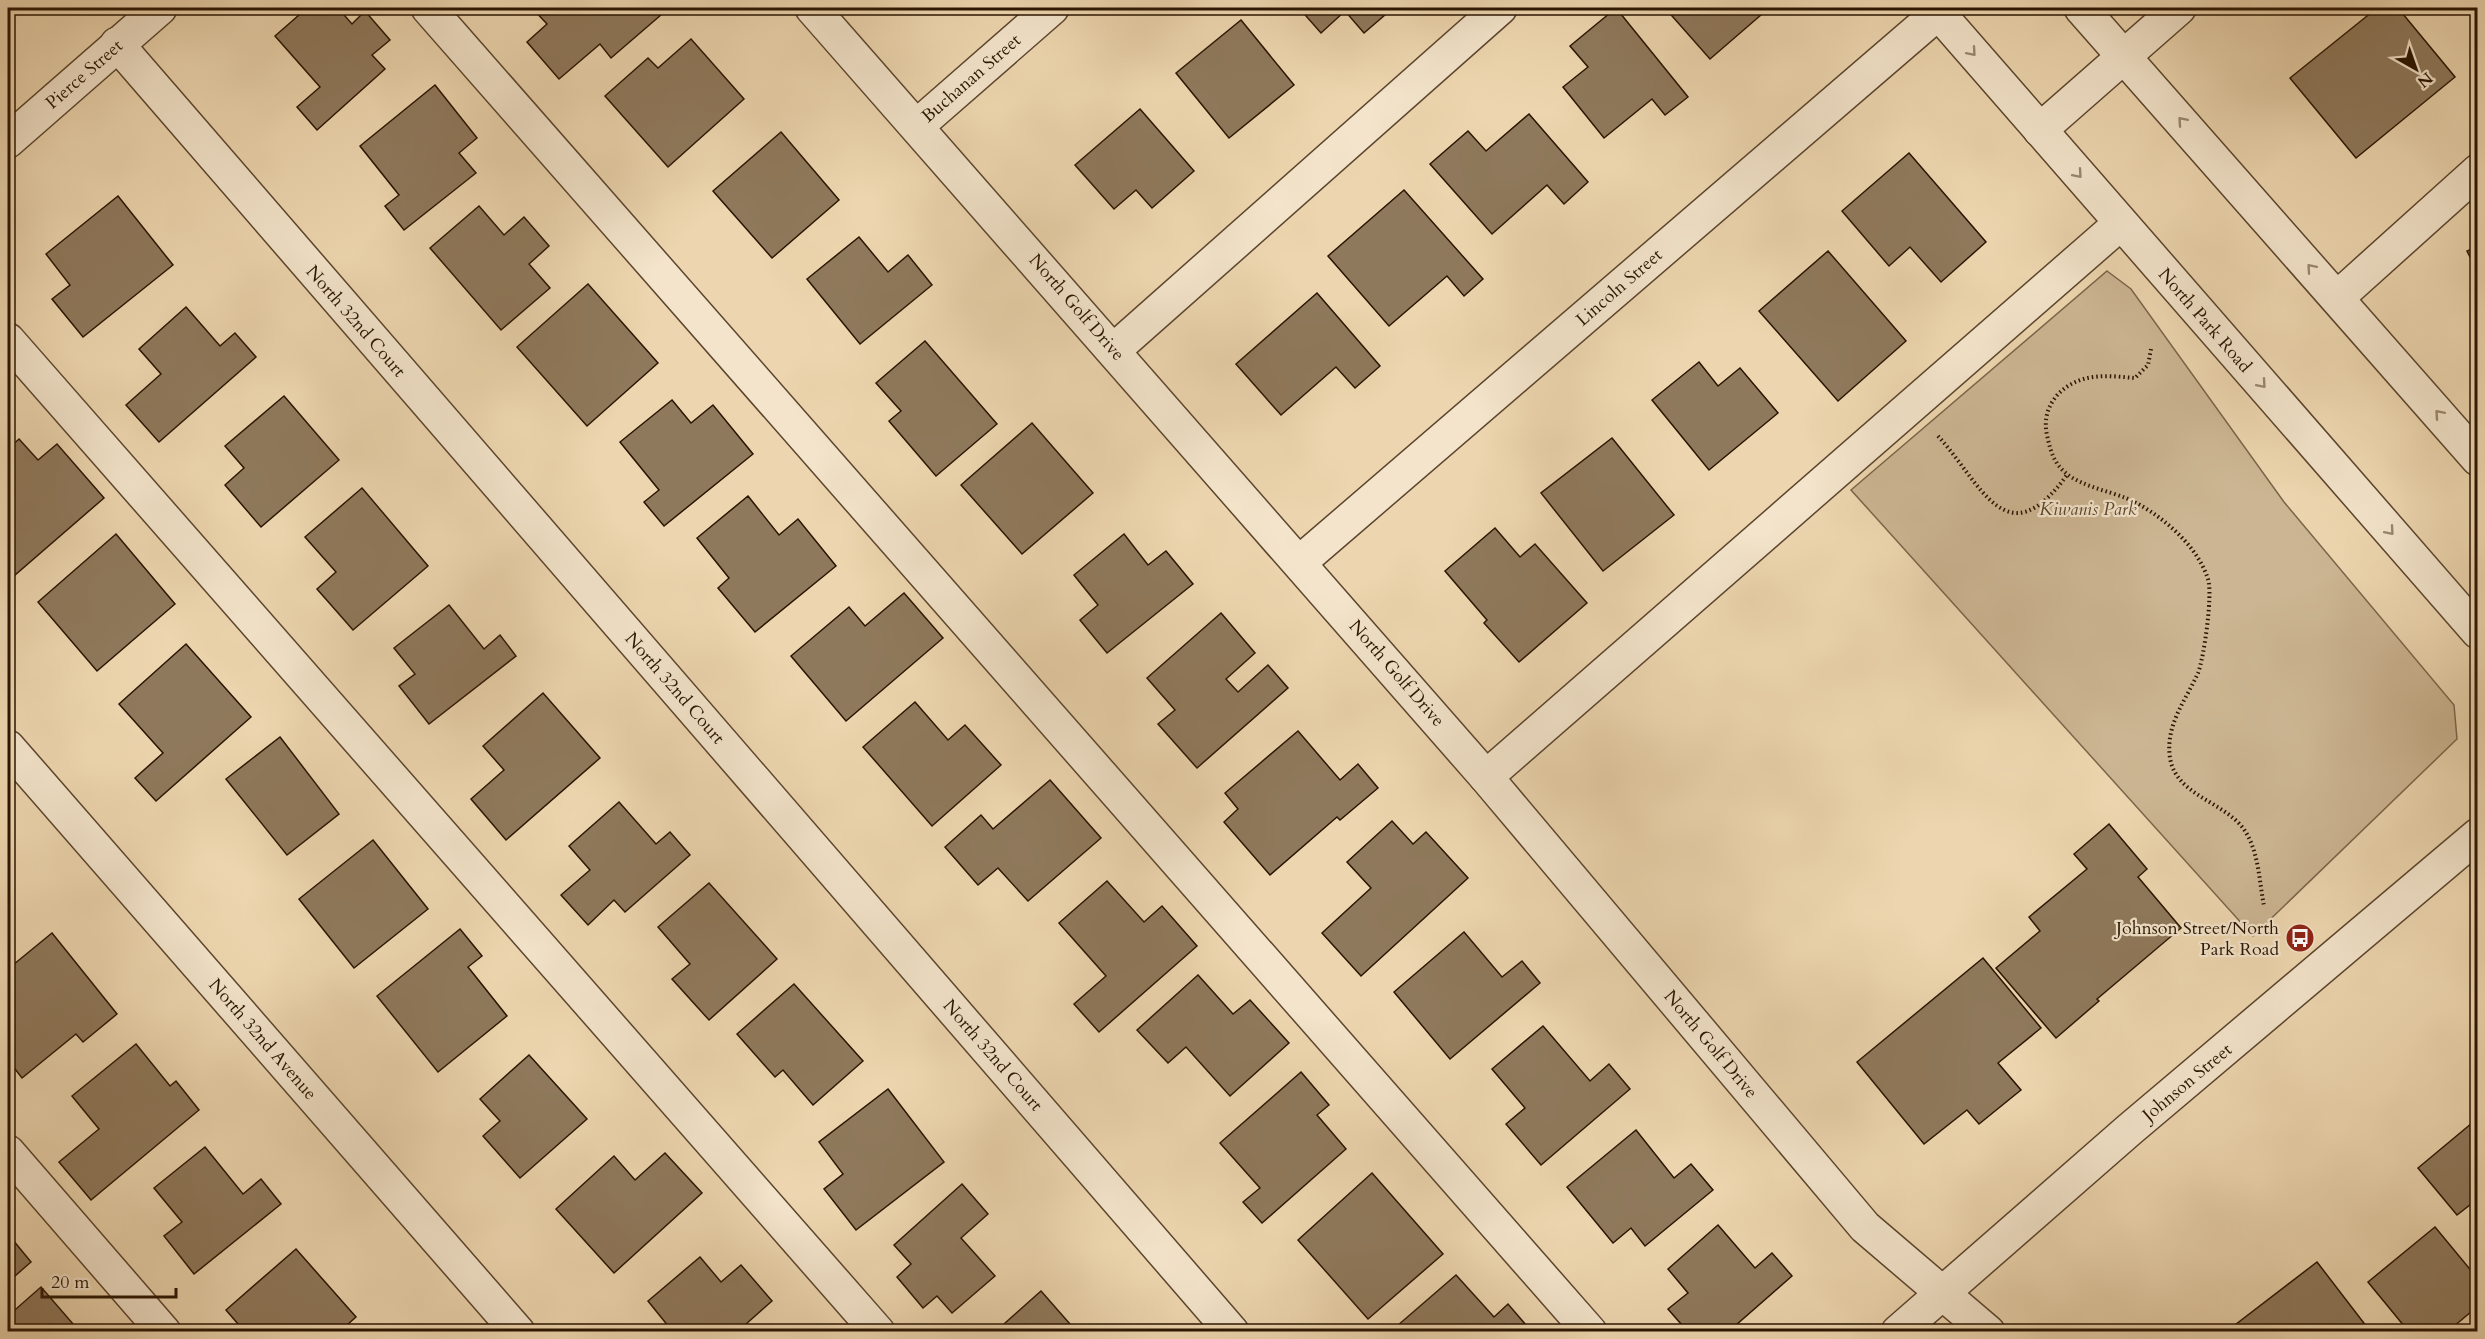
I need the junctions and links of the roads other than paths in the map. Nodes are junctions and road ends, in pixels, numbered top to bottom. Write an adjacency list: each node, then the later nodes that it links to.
1 (160, 8): 9 (street, Pierce Street)
2 (428, 8): 31 (street)
3 (812, 8): 11 (street, North Golf Drive)
4 (1052, 8): 11 (street, Buchanan Street)
5 (1500, 8): 18 (street)
6 (2081, 8): 10 (street)
7 (2179, 8): 10 (street)
8 (1936, 10): 12 (street, North Park Road, one-way to 12); 20 (street, Lincoln Street)
9 (117, 44): 13 (street, Pierce Street); 30 (street, North 32nd Court)
10 (2123, 55): 12 (street); 16 (street, one-way to 10)
11 (917, 126): 18 (street, North Golf Drive)
12 (2040, 130): 15 (street, North Park Road, one-way to 15)
13 (8, 141)
14 (2478, 171): 16 (street)
15 (2121, 223): 21 (street, North Park Road, one-way to 21); 23 (street)
16 (2337, 298): 19 (street, one-way to 16)
17 (8, 340): 29 (street)
18 (1114, 350): 20 (street, North Golf Drive)
19 (2478, 459)
20 (1300, 562): 23 (street, North Golf Drive)
21 (2478, 632)
22 (8, 747): 28 (street, North 32nd Avenue)
23 (1486, 777): 26 (street, North Golf Drive)
24 (2478, 834): 26 (street, Johnson Street)
25 (8, 1152): 27 (street)
26 (1943, 1293): 32 (street, Johnson Street); 33 (street, North Golf Drive)
27 (164, 1332)
28 (518, 1332)
29 (878, 1332)
30 (1232, 1332)
31 (1590, 1332)
32 (1898, 1332)
33 (1988, 1332)

